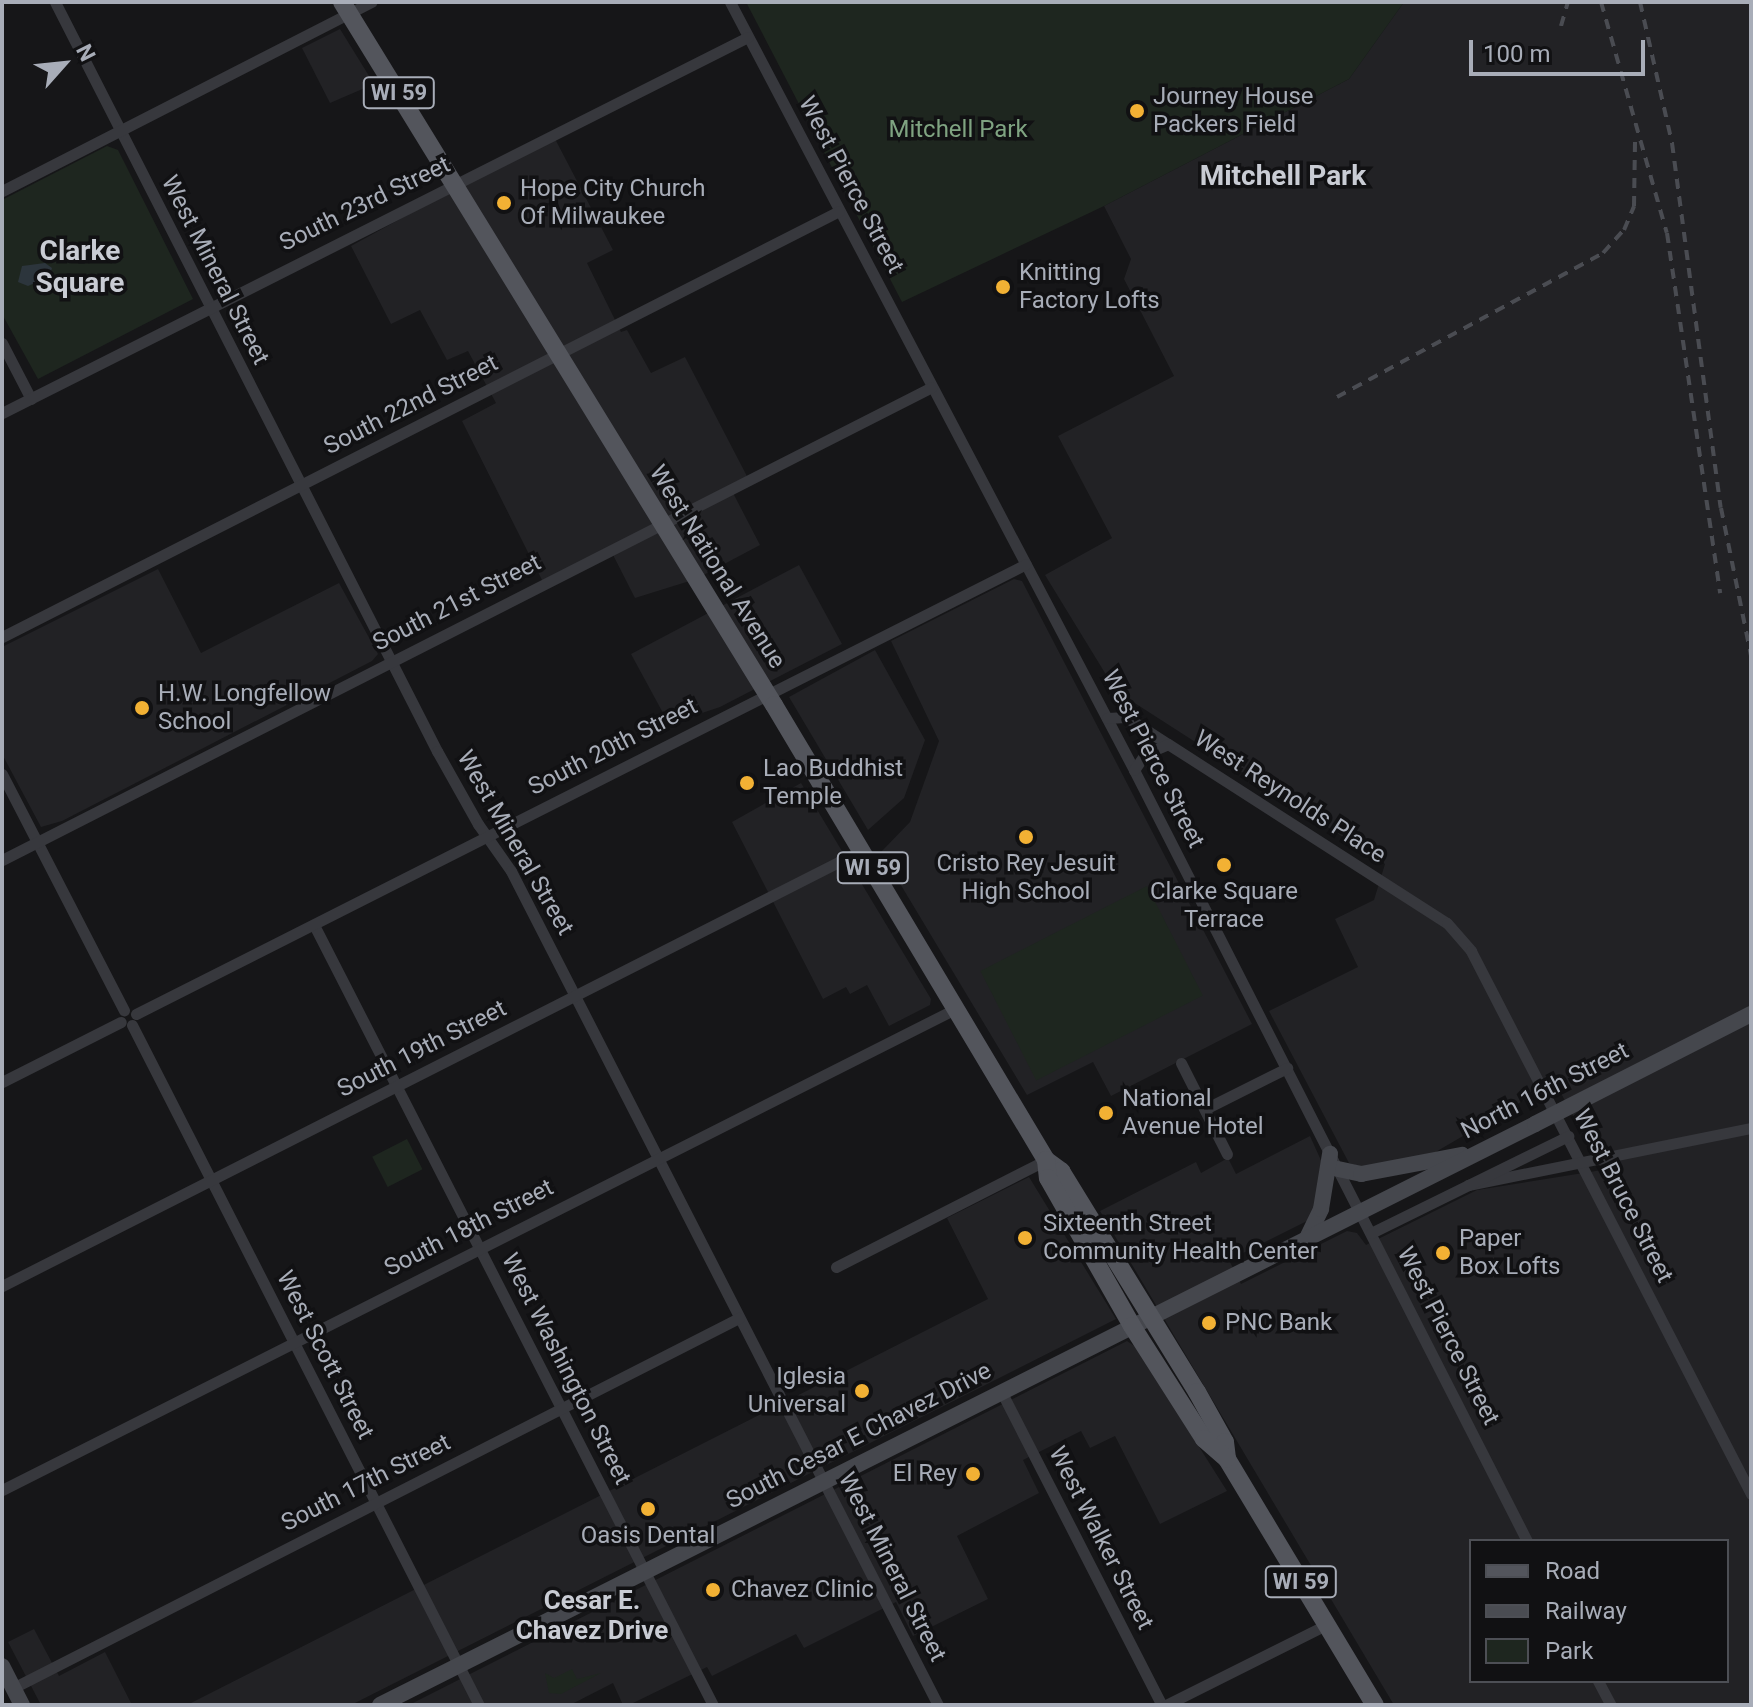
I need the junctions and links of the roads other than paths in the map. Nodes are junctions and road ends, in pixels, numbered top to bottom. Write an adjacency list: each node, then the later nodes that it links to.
1 (55, 2): 6 (street, West Mineral Street)
2 (371, 2): 4 (street)
3 (730, 2): 5 (street, West Pierce Street)
4 (346, 8): 6 (street); 7 (main road, West National Avenue / WI 59)
5 (748, 37): 7 (street, South 23rd Street); 9 (street, West Pierce Street)
6 (120, 131): 8 (street); 10 (street, West Mineral Street)
7 (455, 184): 10 (street, South 23rd Street); 12 (main road, West National Avenue / WI 59)
8 (2, 191)
9 (839, 211): 12 (street, South 22nd Street); 13 (street, West Pierce Street)
10 (208, 305): 14 (street, South 23rd Street); 16 (street, West Mineral Street)
11 (2, 343): 14 (street)
12 (559, 353): 16 (street, South 22nd Street); 17 (main road, West National Avenue / WI 59)
13 (932, 387): 17 (street, South 21st Street); 18 (street, West Pierce Street)
14 (31, 399): 15 (street, South 23rd Street)
15 (2, 413)
16 (301, 486): 19 (street, South 22nd Street); 20 (street, West Mineral Street)
17 (663, 525): 20 (street, South 21st Street); 21 (main road, West National Avenue / WI 59)
18 (1026, 564): 21 (street, South 20th Street); 22 (street, West Pierce Street)
19 (2, 637)
20 (391, 661): 26 (street, West Mineral Street); 27 (street, South 21st Street)
21 (768, 694): 26 (street, South 20th Street); 28 (main road, West National Avenue / WI 59)
22 (1107, 718): 23 (street, West Reynolds Place); 24 (street, West Pierce Street)
23 (1168, 744): 24 (street); 30 (street, West Reynolds Place)
24 (1134, 770): 37 (street, West Pierce Street)
25 (2, 774): 27 (street, West Scott Street)
26 (488, 837): 31 (street, South 20th Street); 32 (street, West Mineral Street)
27 (37, 843): 29 (street, South 21st Street); 35 (street, West Scott Street)
28 (862, 850): 32 (street, South 19th Street); 33 (main road, West National Avenue / WI 59)
29 (2, 860)
30 (1447, 923): 42 (street, West Bruce Street)
31 (314, 925): 35 (street, South 20th Street); 39 (street, West Washington Street)
32 (575, 996): 39 (street, South 19th Street); 45 (street, West Mineral Street)
33 (957, 1008): 45 (street, South 18th Street); 46 (main road, West National Avenue / WI 59)
34 (1751, 1014): 43 (main road, North 16th Street, bridge)
35 (128, 1018): 38 (street, South 20th Street); 49 (street, West Scott Street)
36 (1181, 1063): 40 (street)
37 (1287, 1068): 40 (street); 47 (street, West Pierce Street)
38 (2, 1082)
39 (397, 1087): 49 (street, South 19th Street); 54 (street, West Washington Street)
40 (1205, 1109): 44 (street)
41 (1751, 1128): 48 (street)
42 (1568, 1136): 48 (street, West Bruce Street); 50 (street)
43 (1479, 1152): 47 (main road); 51 (main road, North 16th Street)
44 (1227, 1154)
45 (657, 1157): 54 (street, South 18th Street); 58 (street, West Mineral Street)
46 (1046, 1160): 55 (main road, West National Avenue / WI 59); 56 (street)
47 (1334, 1161): 51 (street, West Pierce Street); 53 (main road)
48 (1582, 1162): 50 (street); 69 (street, West Bruce Street)
49 (211, 1182): 57 (street, South 19th Street); 61 (street, West Scott Street)
50 (1468, 1185): 52 (street)
51 (1360, 1211): 52 (street, West Pierce Street); 53 (main road, South Cesar E Chavez Drive)
52 (1371, 1233): 71 (street, West Pierce Street)
53 (1305, 1239): 59 (main road, South Cesar E Chavez Drive)
54 (479, 1247): 61 (street, South 18th Street); 65 (street, West Washington Street)
55 (1098, 1251): 59 (main road, West National Avenue / WI 59); 60 (main road, West National Avenue / WI 59)
56 (836, 1267)
57 (2, 1286)
58 (739, 1318): 65 (street, South 17th Street); 67 (street, West Mineral Street)
59 (1151, 1318): 60 (main road, South Cesar E Chavez Drive); 63 (main road, West National Avenue / WI 59)
60 (1132, 1326): 62 (main road, South Cesar E Chavez Drive); 64 (main road, West National Avenue / WI 59)
61 (293, 1342): 68 (street, South 18th Street); 70 (street, West Scott Street)
62 (1001, 1391): 67 (main road, South Cesar E Chavez Drive); 83 (street, West Walker Street)
63 (1197, 1392): 64 (main road); 66 (main road, West National Avenue / WI 59)
64 (1178, 1401): 66 (main road, West National Avenue / WI 59)
65 (562, 1408): 70 (street, South 17th Street); 72 (street, West Washington Street)
66 (1227, 1459): 73 (main road, West National Avenue / WI 59)
67 (822, 1481): 72 (main road, South Cesar E Chavez Drive); 82 (street, West Mineral Street)
68 (2, 1490)
69 (1751, 1494)
70 (375, 1503): 74 (street, West Scott Street); 77 (street, South 17th Street)
71 (1526, 1539)
72 (644, 1571): 74 (main road, South Cesar E Chavez Drive); 81 (street, West Washington Street)
73 (1326, 1625): 83 (street); 84 (main road, West National Avenue / WI 59)
74 (459, 1665): 79 (main road, South Cesar E Chavez Drive); 80 (street, West Scott Street)
75 (2, 1666): 77 (main road)
76 (1599, 1683): 85 (street)
77 (13, 1688): 78 (main road)
78 (22, 1705)
79 (380, 1705)
80 (479, 1705)
81 (713, 1705)
82 (938, 1705)
83 (1164, 1705)
84 (1375, 1705)
85 (1611, 1705)

